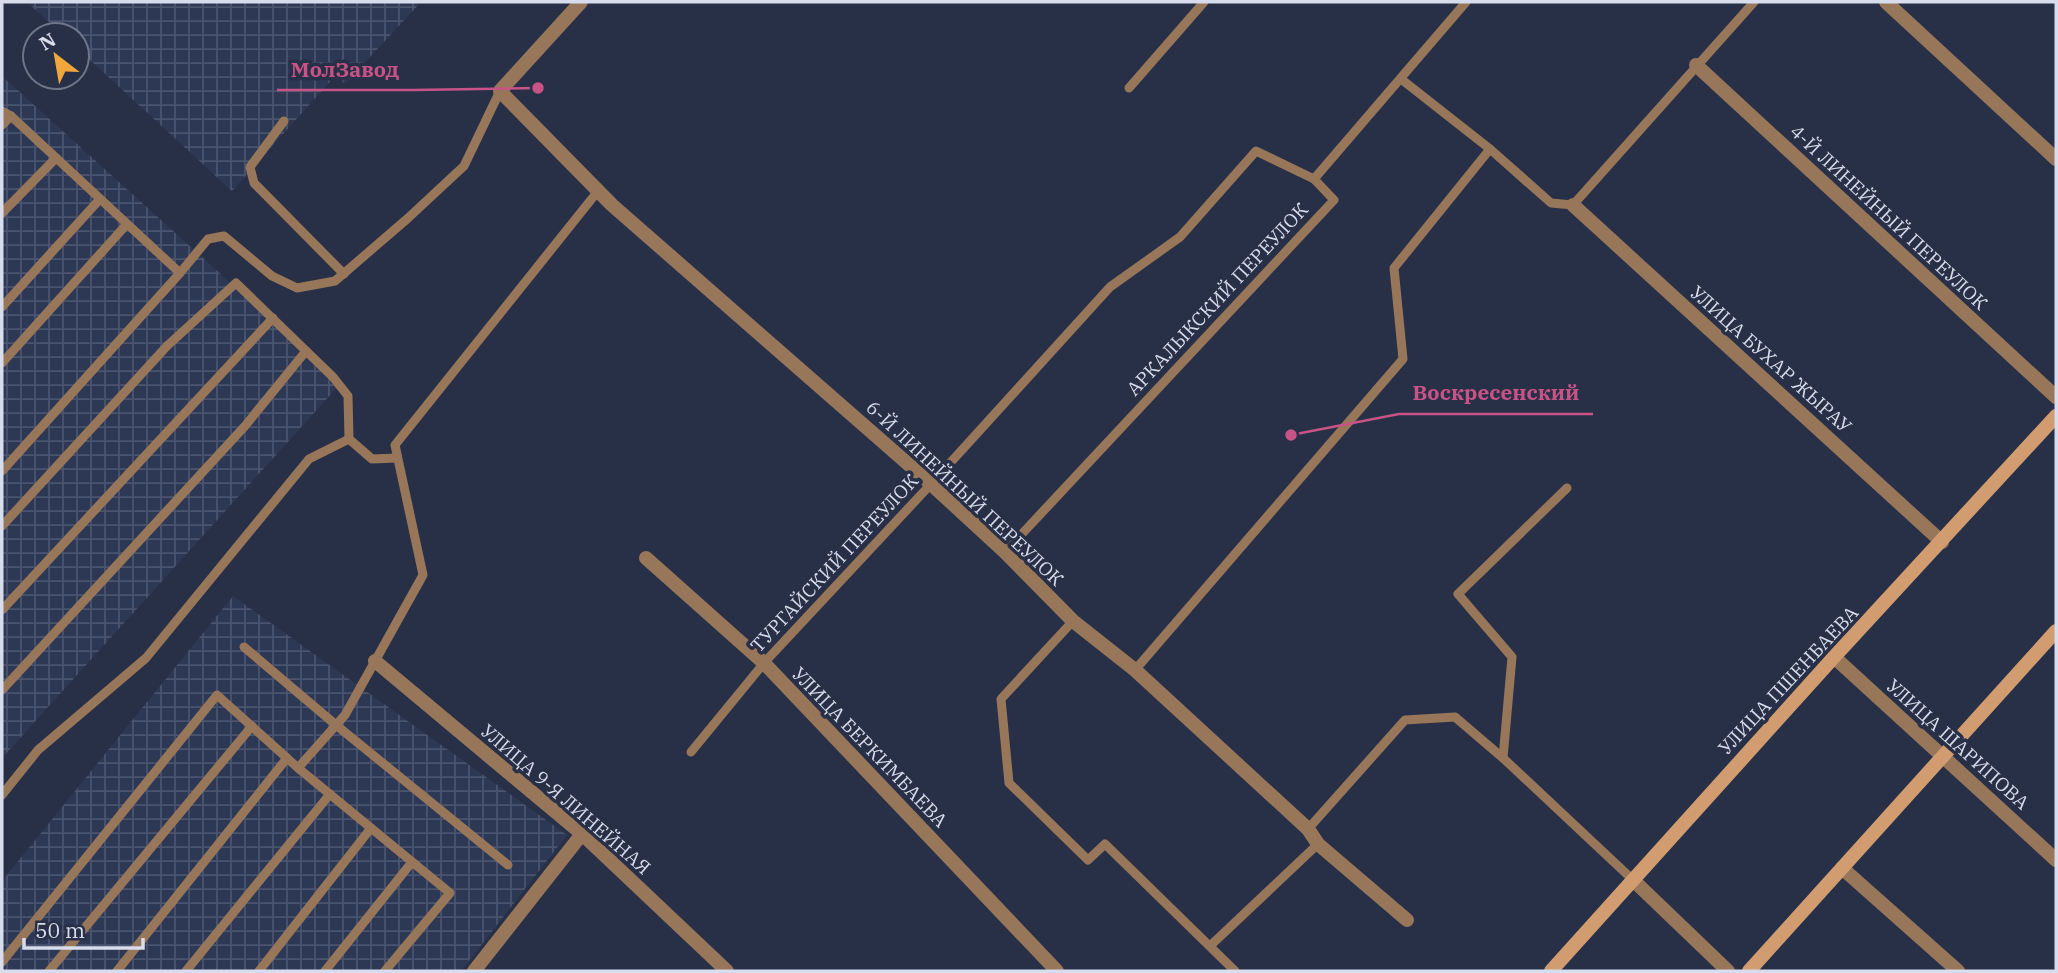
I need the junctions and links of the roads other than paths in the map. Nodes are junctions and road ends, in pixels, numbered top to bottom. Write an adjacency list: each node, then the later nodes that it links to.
1 (581, 2): 9 (street)
2 (1204, 2): 8 (lane)
3 (1466, 2): 7 (lane, АРКАЛЫКСКИЙ ПЕРЕУЛОК)
4 (1754, 2): 6 (lane)
5 (1886, 2): 16 (street)
6 (1696, 65): 20 (lane); 29 (street, 4-Й ЛИНЕЙНЫЙ ПЕРЕУЛОК)
7 (1401, 79): 14 (lane); 17 (lane, АРКАЛЫКСКИЙ ПЕРЕУЛОК)
8 (1129, 88)
9 (500, 91): 18 (street, 6-Й ЛИНЕЙНЫЙ ПЕРЕУЛОК); 24 (lane)
10 (2, 111): 11 (lane)
11 (11, 117): 13 (lane); 15 (lane)
12 (284, 121): 24 (lane)
13 (2, 125)
14 (1490, 149): 20 (lane); 47 (lane)
15 (56, 158): 19 (lane); 21 (lane)
16 (2056, 159)
17 (1314, 179): 34 (lane, ТУРГАЙСКИЙ ПЕРЕУЛОК); 38 (lane, АРКАЛЫКСКИЙ ПЕРЕУЛОК)
18 (598, 191): 32 (lane); 34 (street, 6-Й ЛИНЕЙНЫЙ ПЕРЕУЛОК)
19 (100, 199): 22 (lane); 25 (lane)
20 (1573, 205): 37 (street, УЛИЦА БУХАР ЖЫРАУ)
21 (2, 213)
22 (127, 224): 23 (lane); 28 (lane)
23 (180, 273): 24 (lane); 33 (lane)
24 (344, 274)
25 (2, 307)
26 (273, 318): 27 (lane); 36 (lane); 40 (lane)
27 (306, 351): 31 (lane); 48 (lane)
28 (2, 363)
29 (2056, 397)
30 (2056, 416): 37 (street, УЛИЦА ПШЕНБАЕВА)
31 (349, 439): 32 (lane); 57 (lane)
32 (397, 457): 45 (lane)
33 (2, 471)
34 (931, 484): 38 (street, 6-Й ЛИНЕЙНЫЙ ПЕРЕУЛОК); 46 (lane, ТУРГАЙСКИЙ ПЕРЕУЛОК)
35 (1567, 488): 54 (lane)
36 (2, 526)
37 (1942, 542): 44 (street, УЛИЦА ПШЕНБАЕВА)
38 (1005, 552): 41 (street, 6-Й ЛИНЕЙНЫЙ ПЕРЕУЛОК)
39 (646, 558): 46 (street, УЛИЦА БЕРКИМБАЕВА)
40 (2, 610)
41 (1073, 621): 47 (street, 6-Й ЛИНЕЙНЫЙ ПЕРЕУЛОК); 68 (lane)
42 (2054, 638): 52 (street)
43 (244, 647): 49 (lane)
44 (1834, 657): 52 (street, УЛИЦА ШАРИПОВА); 66 (street, УЛИЦА ПШЕНБАЕВА)
45 (375, 661): 49 (lane); 60 (street, УЛИЦА 9-Я ЛИНЕЙНАЯ)
46 (764, 663): 51 (lane, ТУРГАЙСКИЙ ПЕРЕУЛОК); 78 (street, УЛИЦА БЕРКИМБАЕВА)
47 (1135, 670): 59 (street, 6-Й ЛИНЕЙНЫЙ ПЕРЕУЛОК)
48 (2, 690)
49 (336, 725): 55 (lane); 64 (lane)
50 (252, 726): 53 (lane); 69 (lane); 71 (lane)
51 (691, 752)
52 (1943, 756): 62 (street, УЛИЦА ШАРИПОВА); 65 (street)
53 (288, 758): 55 (lane); 72 (lane)
54 (1503, 758): 59 (lane); 66 (lane)
55 (298, 768): 56 (lane)
56 (330, 794): 58 (lane); 73 (lane)
57 (2, 795)
58 (371, 828): 63 (lane); 74 (lane)
59 (1308, 829): 61 (street, 6-Й ЛИНЕЙНЫЙ ПЕРЕУЛОК)
60 (582, 834): 70 (street); 77 (street, УЛИЦА 9-Я ЛИНЕЙНАЯ)
61 (1318, 844): 67 (street, 6-Й ЛИНЕЙНЫЙ ПЕРЕУЛОК); 68 (lane)
62 (2056, 860)
63 (412, 862): 75 (lane); 76 (lane)
64 (508, 865)
65 (1842, 868): 82 (street); 83 (street)
66 (1632, 879): 80 (street, УЛИЦА ПШЕНБАЕВА); 81 (street)
67 (1407, 920)
68 (1210, 946): 79 (lane)
69 (2, 962)
70 (478, 970)
71 (49, 971)
72 (117, 971)
73 (186, 971)
74 (259, 971)
75 (325, 971)
76 (385, 971)
77 (727, 971)
78 (1057, 971)
79 (1235, 971)
80 (1551, 971)
81 (1728, 971)
82 (1749, 971)
83 (1958, 971)

